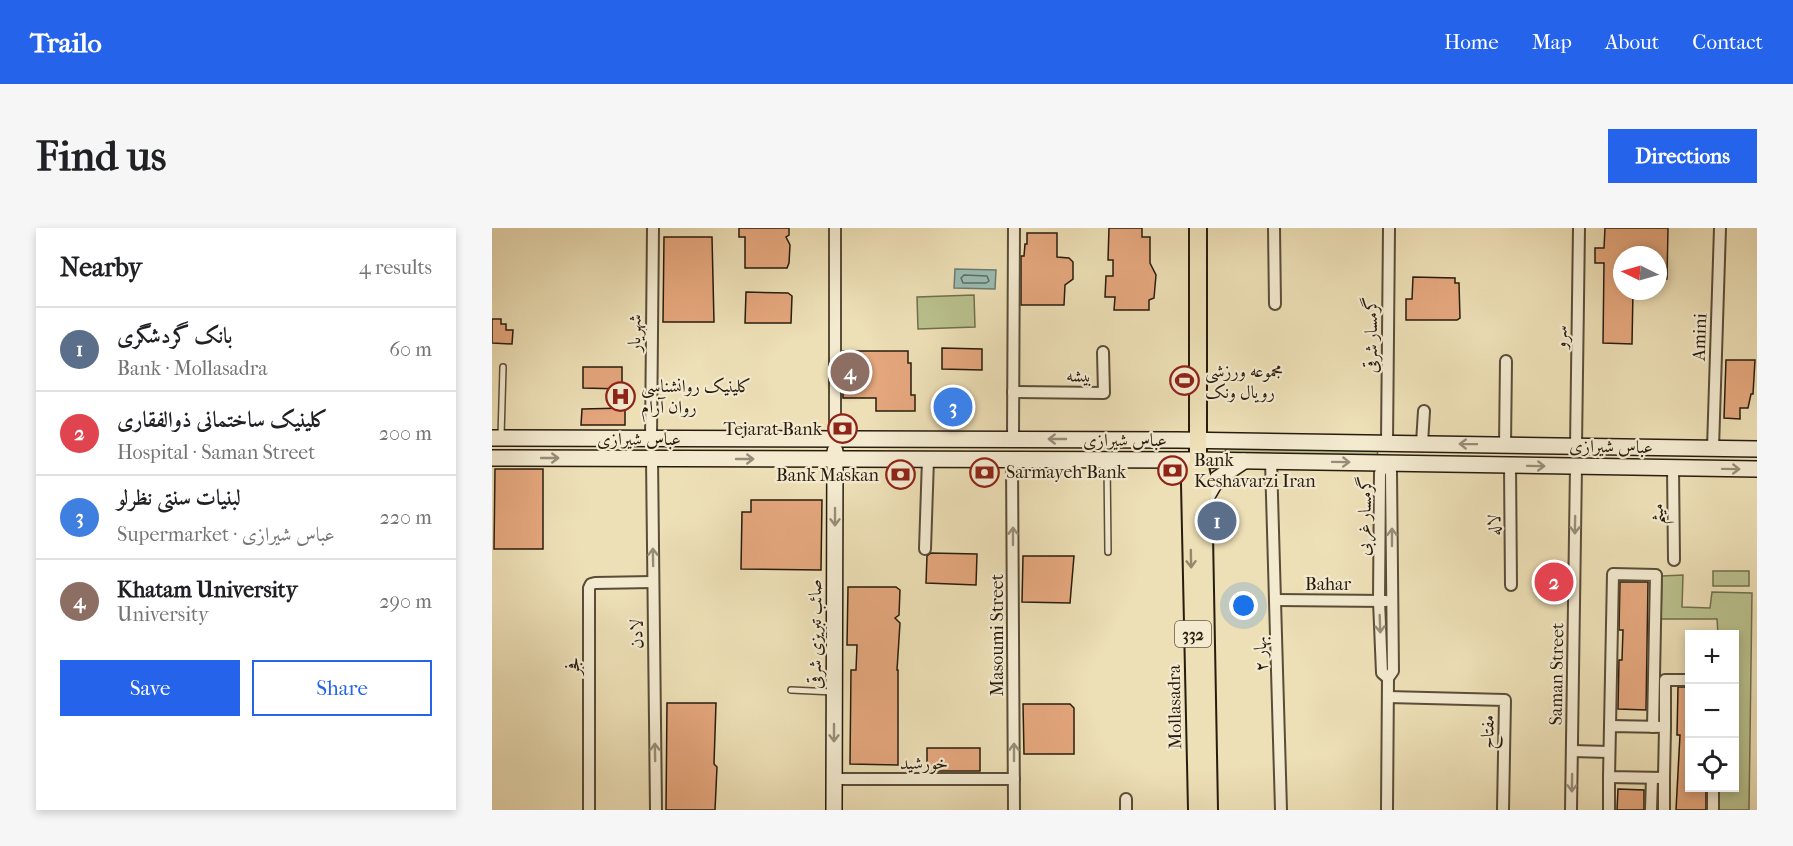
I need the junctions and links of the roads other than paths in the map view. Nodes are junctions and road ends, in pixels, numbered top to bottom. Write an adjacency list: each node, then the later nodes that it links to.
1 (653, 228): 16 (street, شهریار)
2 (835, 228): 17 (street)
3 (1014, 228): 13 (street)
4 (1198, 228): 19 (main road, Mollasadra / 332)
5 (1274, 228): 9 (street)
6 (1389, 228): 21 (street, گرمسار شرقی)
7 (1579, 228): 24 (street, سرو)
8 (1720, 228): 25 (street, Amini)
9 (1275, 304)
10 (1103, 352): 13 (street, بیشه)
11 (1506, 361): 23 (street)
12 (503, 368): 15 (lane)
13 (1013, 392): 18 (street)
14 (1424, 411): 22 (street)
15 (496, 438): 16 (main road, عباس شیرازی)
16 (651, 438): 17 (main road, عباس شیرازی)
17 (835, 439): 18 (main road, عباس شیرازی); 29 (main road, صائب تبریزی شرقی)
18 (1013, 439): 19 (main road, عباس شیرازی, one-way to 18)
19 (1198, 440): 20 (main road, عباس شیرازی); 33 (main road, Mollasadra / 332)
20 (1222, 440): 21 (main road, عباس شیرازی); 34 (main road)
21 (1387, 443): 22 (main road, عباس شیرازی); 37 (main road)
22 (1422, 443): 23 (main road, عباس شیرازی, one-way to 22)
23 (1505, 445): 24 (main road, عباس شیرازی)
24 (1576, 446): 25 (main road, عباس شیرازی)
25 (1713, 448): 26 (main road, عباس شیرازی)
26 (1757, 449)
27 (492, 458): 28 (main road, عباس شیرازی, one-way to 28)
28 (652, 458): 29 (main road, عباس شیرازی, one-way to 29); 46 (street, لادن, one-way to 28)
29 (835, 459): 30 (main road, عباس شیرازی); 54 (main road, صائب تبریزی شرقی, one-way to 54)
30 (928, 459): 31 (main road, عباس شیرازی); 43 (street)
31 (1012, 459): 32 (main road, عباس شیرازی); 65 (street, Masoumi Street, one-way to 31)
32 (1107, 460): 33 (main road, عباس شیرازی); 44 (lane)
33 (1198, 460): 34 (main road, عباس شیرازی); 42 (main road, Mollasadra / 332); 71 (main road, Mollasadra / 332, one-way to 71)
34 (1224, 460): 35 (main road, عباس شیرازی)
35 (1244, 461): 36 (main road, عباس شیرازی); 42 (main road)
36 (1271, 461): 37 (main road, عباس شیرازی, one-way to 37); 48 (street, بهار ۲)
37 (1387, 463): 38 (main road, عباس شیرازی); 49 (street, گرمسار غربی); 50 (street, گرمسار غربی, one-way to 37)
38 (1510, 465): 39 (main road, عباس شیرازی, one-way to 39); 47 (street, لاله)
39 (1576, 466): 40 (main road, عباس شیرازی); 59 (street, Saman Street, one-way to 59)
40 (1674, 468): 41 (main road, عباس شیرازی, one-way to 41); 45 (street, میثم)
41 (1757, 469)
42 (1203, 503): 72 (main road, Mollasadra / 332)
43 (925, 549)
44 (1108, 552)
45 (1674, 560)
46 (653, 582): 67 (street, فجر); 68 (street, لادن, one-way to 46)
47 (1511, 585)
48 (1276, 600): 49 (street, Bahar); 73 (street, بهار ۲)
49 (1379, 601): 50 (street, Bahar); 51 (street, گرمسار غربی, one-way to 51)
50 (1392, 601): 51 (street, گرمسار غربی)
51 (1388, 678): 55 (street, گرمسار غربی)
52 (1685, 680): 58 (street)
53 (791, 690): 54 (lane)
54 (834, 692): 64 (main road, صائب تبریزی شرقی, one-way to 64)
55 (1388, 697): 74 (street, گرمسار غربی); 75 (street, مفتاح)
56 (1610, 726): 57 (street); 57 (street); 60 (street)
57 (1653, 727): 58 (street)
58 (1665, 727): 63 (street)
59 (1572, 752): 60 (street); 76 (street, Saman Street, one-way to 76)
60 (1609, 752): 61 (street)
61 (1609, 777): 62 (street); 77 (street)
62 (1652, 778): 63 (street); 78 (street)
63 (1664, 778): 79 (street)
64 (834, 779): 65 (street, خورشید); 69 (main road, صائب تبریزی شرقی)
65 (1014, 780): 70 (street, Masoumi Street)
66 (1713, 792): 80 (street)
67 (589, 810)
68 (656, 810)
69 (834, 810)
70 (1014, 810)
71 (1197, 810)
72 (1209, 810)
73 (1281, 810)
74 (1387, 810)
75 (1503, 810)
76 (1571, 810)
77 (1609, 810)
78 (1651, 810)
79 (1664, 810)
80 (1713, 810)

